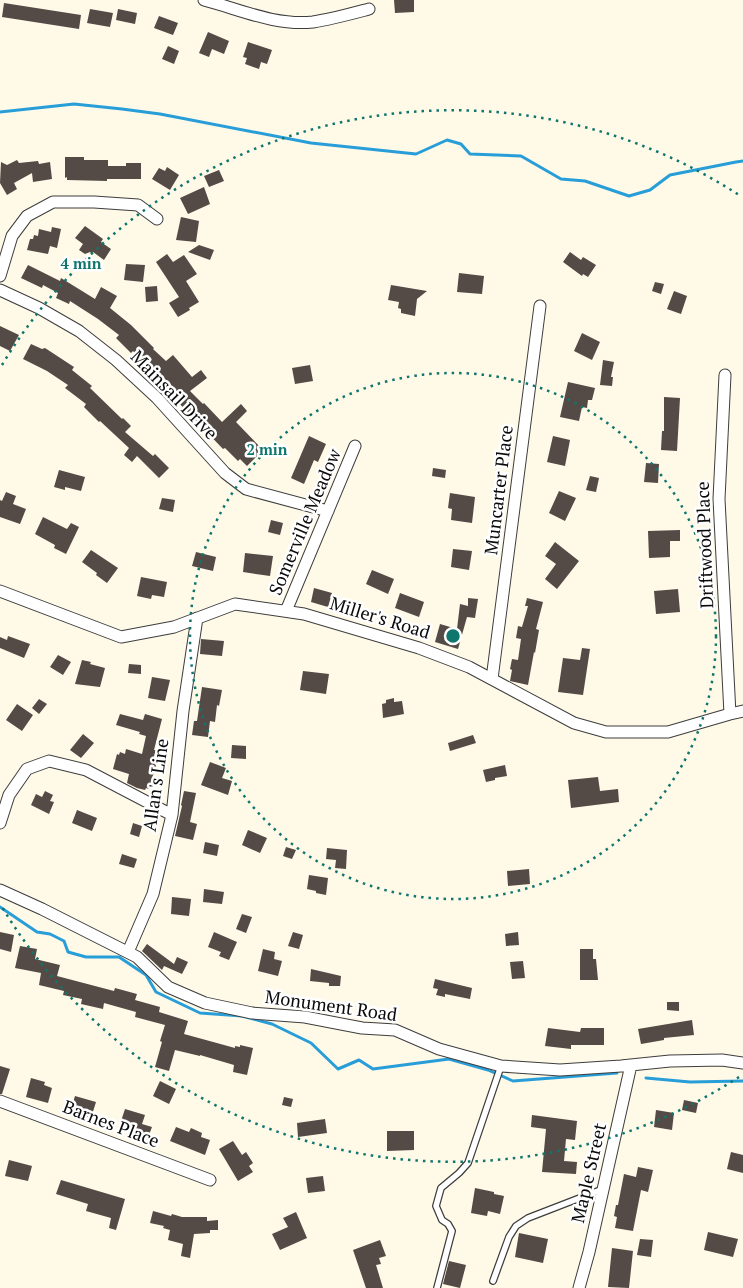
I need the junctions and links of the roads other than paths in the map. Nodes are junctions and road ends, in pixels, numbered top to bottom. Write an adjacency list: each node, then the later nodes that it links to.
1 (204, 0): 2 (street)
2 (369, 9)
3 (157, 219): 4 (street)
4 (0, 276)
5 (0, 290): 9 (street, Mainsail Drive)
6 (540, 306): 13 (street, Muncarter Place)
7 (725, 375): 15 (street, Driftwood Place)
8 (356, 446): 9 (street, Somerville Meadow)
9 (328, 511): 11 (street, Somerville Meadow)
10 (0, 591): 12 (street, Miller's Road)
11 (286, 611): 12 (street, Miller's Road); 13 (street, Miller's Road)
12 (197, 618): 16 (street, Allan's Line)
13 (492, 679): 15 (street, Miller's Road)
14 (743, 712): 15 (street, Miller's Road)
15 (730, 714)
16 (172, 815): 17 (street); 19 (street, Allan's Line)
17 (0, 823)
18 (0, 890): 19 (street, Monument Road)
19 (128, 952): 22 (street, Monument Road)
20 (743, 1063): 21 (street, Monument Road)
21 (631, 1065): 22 (street, Monument Road); 25 (street, Maple Street)
22 (501, 1066): 27 (lane)
23 (0, 1101): 24 (street, Barnes Place)
24 (210, 1180)
25 (603, 1189): 26 (lane); 28 (street, Maple Street)
26 (493, 1281)
27 (437, 1288)
28 (579, 1288)

